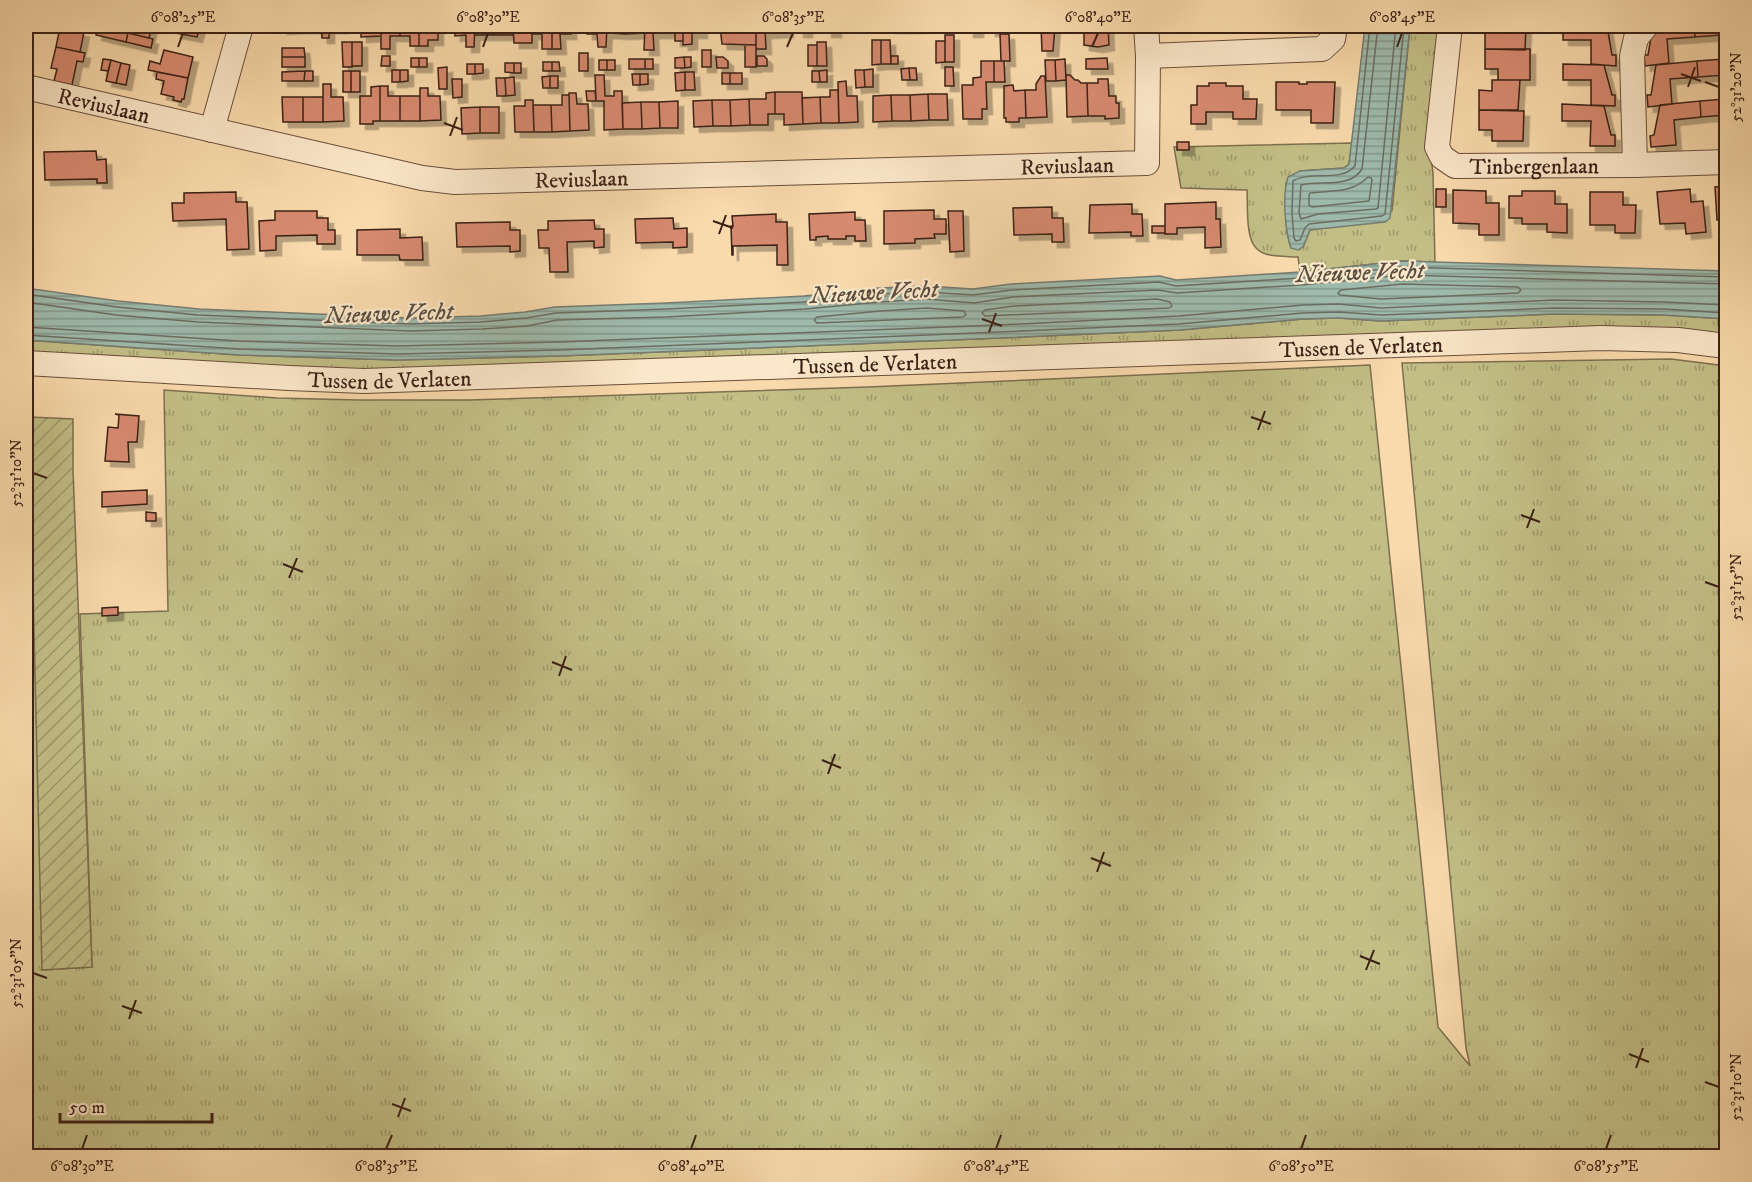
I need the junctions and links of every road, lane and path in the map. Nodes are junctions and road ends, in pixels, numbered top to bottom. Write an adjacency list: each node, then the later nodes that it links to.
1 (241, 26): 8 (street)
2 (1146, 26): 6 (street)
3 (1335, 26): 6 (street)
4 (1450, 26): 10 (street, Tinbergenlaan)
5 (1646, 26): 10 (street)
6 (1148, 56): 8 (street, Reviuslaan)
7 (26, 87): 8 (street, Reviuslaan)
8 (212, 130)
9 (1726, 162): 10 (street, Tinbergenlaan)
10 (1635, 165)
11 (1726, 346): 12 (street, Tussen de Verlaten)
12 (26, 363)

